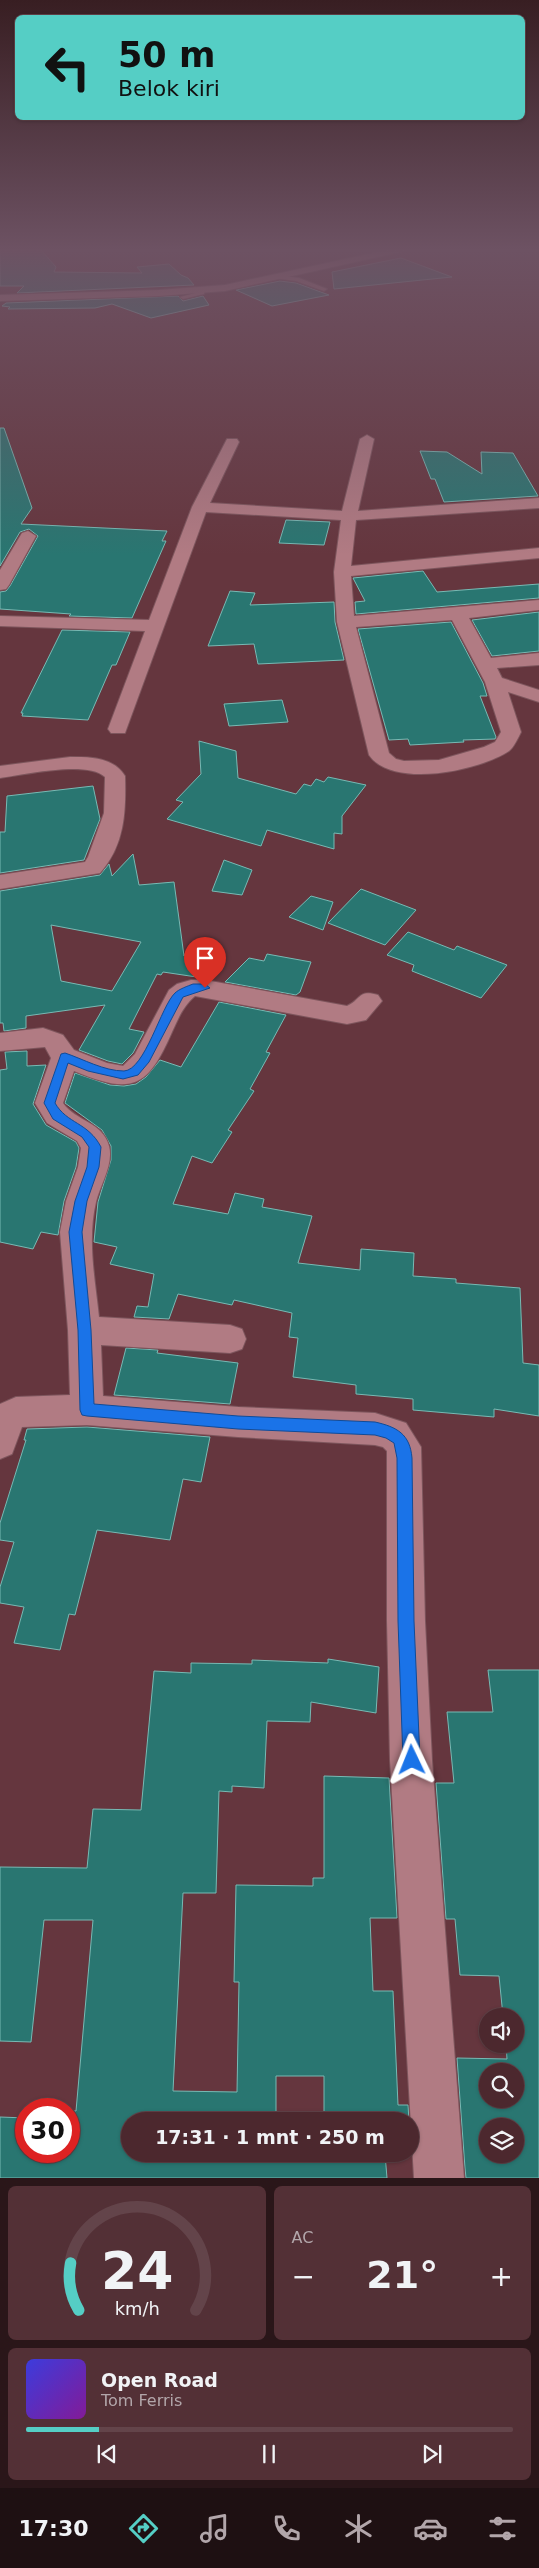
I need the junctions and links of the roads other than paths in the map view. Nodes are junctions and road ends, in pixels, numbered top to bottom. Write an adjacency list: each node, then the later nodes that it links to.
1 (367, 439): 5 (street)
2 (232, 442): 4 (street)
3 (539, 503): 5 (street)
4 (200, 507): 5 (street); 14 (street)
5 (349, 516): 8 (street)
6 (28, 536): 9 (street)
7 (539, 553): 8 (street)
8 (342, 572): 13 (street)
9 (0, 585)
10 (539, 605): 11 (street)
11 (458, 614): 13 (street); 16 (street)
12 (0, 621): 14 (street)
13 (346, 622): 17 (street)
14 (156, 626): 19 (street)
15 (539, 659): 16 (street)
16 (484, 664): 17 (street)
17 (495, 682): 18 (street)
18 (539, 696)
19 (118, 730)
20 (0, 772): 21 (street)
21 (0, 882)
22 (369, 1001): 24 (street)
23 (0, 1042): 24 (street)
24 (65, 1057): 25 (street)
25 (84, 1330): 26 (street); 27 (street)
26 (230, 1339)
27 (87, 1410): 28 (street); 29 (street)
28 (0, 1442)
29 (439, 2178)

